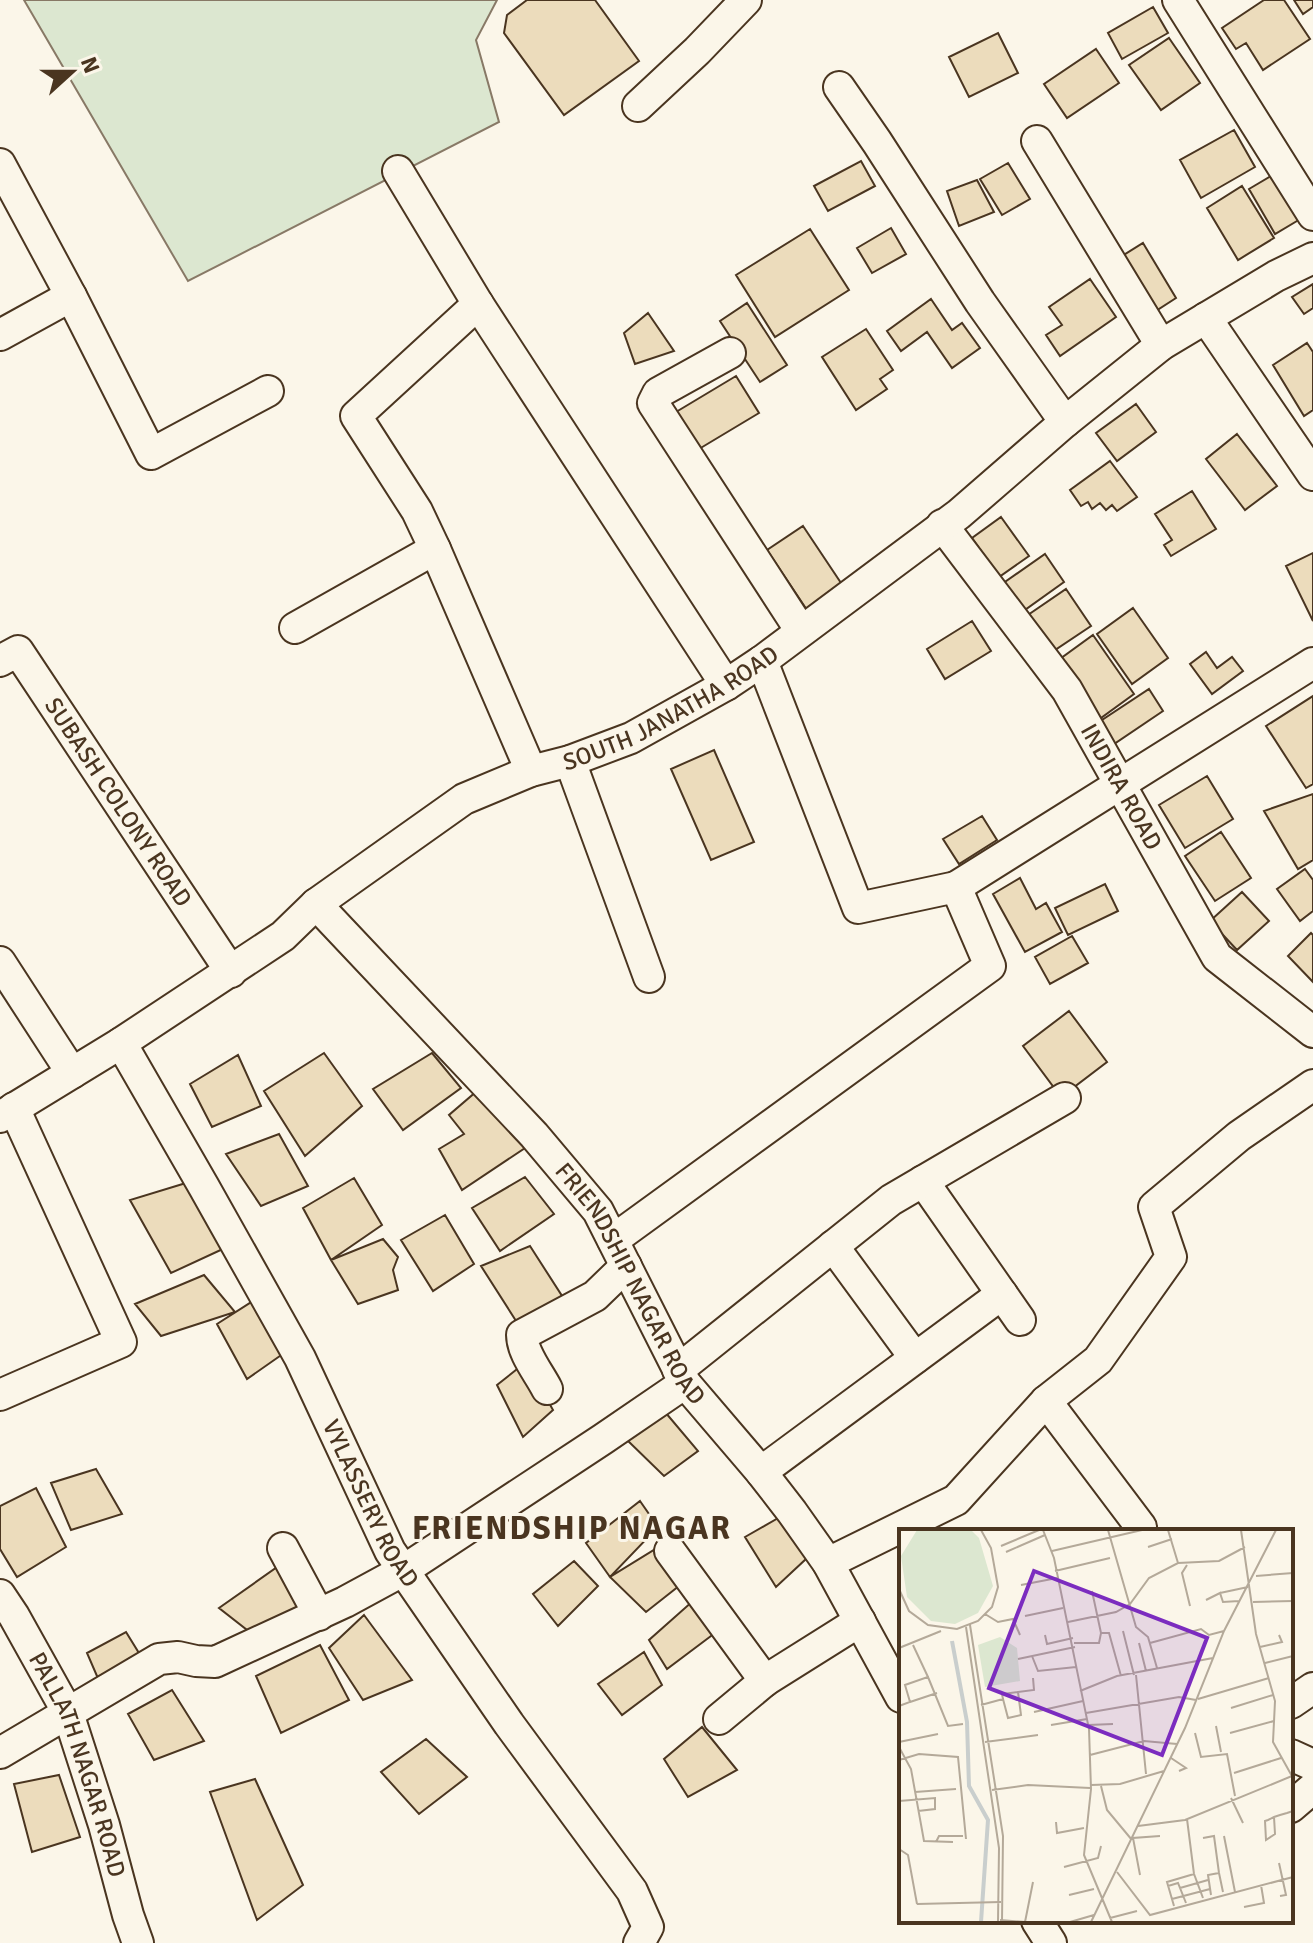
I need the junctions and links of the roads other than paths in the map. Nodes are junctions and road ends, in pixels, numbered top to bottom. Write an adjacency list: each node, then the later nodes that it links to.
1 (746, 0): 4 (street)
2 (1178, 0): 8 (street)
3 (839, 87): 17 (street)
4 (638, 106)
5 (1037, 141): 14 (street)
6 (0, 164): 10 (street)
7 (398, 171): 11 (street)
8 (1313, 215)
9 (1313, 258): 12 (street, SOUTH JANATHA ROAD)
10 (71, 296): 13 (street); 16 (street)
11 (478, 304): 20 (street); 26 (street)
12 (1206, 318): 14 (street, SOUTH JANATHA ROAD); 18 (street)
13 (0, 335)
14 (1161, 345): 17 (street, SOUTH JANATHA ROAD)
15 (730, 353): 22 (street)
16 (268, 391)
17 (1065, 422): 19 (street, SOUTH JANATHA ROAD)
18 (1313, 475)
19 (942, 525): 22 (street, SOUTH JANATHA ROAD); 29 (street, INDIRA ROAD)
20 (435, 549): 21 (street); 28 (street)
21 (295, 628)
22 (801, 631): 24 (street, SOUTH JANATHA ROAD)
23 (0, 661): 33 (street, SUBASH COLONY ROAD)
24 (762, 661): 26 (street, SOUTH JANATHA ROAD); 30 (street)
25 (1313, 663): 29 (street)
26 (726, 685): 27 (street, SOUTH JANATHA ROAD)
27 (570, 761): 28 (street, SOUTH JANATHA ROAD); 34 (street)
28 (531, 771): 31 (street, SOUTH JANATHA ROAD)
29 (1120, 784): 30 (street); 35 (street, INDIRA ROAD)
30 (956, 887): 43 (street)
31 (316, 904): 33 (street, SOUTH JANATHA ROAD); 43 (street, FRIENDSHIP NAGAR ROAD)
32 (0, 962): 37 (street)
33 (231, 972): 36 (street, SOUTH JANATHA ROAD)
34 (649, 977)
35 (1313, 1032)
36 (121, 1043): 37 (street, SOUTH JANATHA ROAD); 56 (street, VYLASSERY ROAD)
37 (72, 1073): 40 (street, SOUTH JANATHA ROAD)
38 (1313, 1085): 50 (street)
39 (1065, 1098): 41 (street)
40 (7, 1113): 49 (street)
41 (923, 1181): 42 (street); 44 (street)
42 (833, 1246): 46 (street); 47 (street)
43 (619, 1253): 47 (street, FRIENDSHIP NAGAR ROAD); 48 (street)
44 (1002, 1294): 45 (street); 46 (street)
45 (1020, 1320)
46 (915, 1358): 51 (street)
47 (681, 1377): 51 (street, FRIENDSHIP NAGAR ROAD); 56 (street)
48 (547, 1389)
49 (0, 1395)
50 (1046, 1401): 52 (street); 55 (street)
51 (761, 1472): 55 (street, FRIENDSHIP NAGAR ROAD)
52 (1141, 1529)
53 (283, 1548): 58 (street)
54 (670, 1551): 60 (street)
55 (828, 1563): 59 (street, FRIENDSHIP NAGAR ROAD)
56 (404, 1570): 58 (street); 73 (street, VYLASSERY ROAD)
57 (0, 1595): 64 (street, PALLATH NAGAR ROAD)
58 (319, 1615): 64 (street)
59 (860, 1621): 60 (street); 62 (street, FRIENDSHIP NAGAR ROAD)
60 (765, 1681): 65 (street)
61 (1313, 1688): 63 (street)
62 (899, 1693)
63 (1293, 1702)
64 (68, 1713): 66 (street); 72 (street, PALLATH NAGAR ROAD)
65 (719, 1719)
66 (0, 1753)
67 (1293, 1756): 68 (street)
68 (1313, 1765)
69 (1313, 1788): 70 (street)
70 (1293, 1805)
71 (1038, 1923): 74 (street)
72 (138, 1943)
73 (639, 1943)
74 (1051, 1943)

